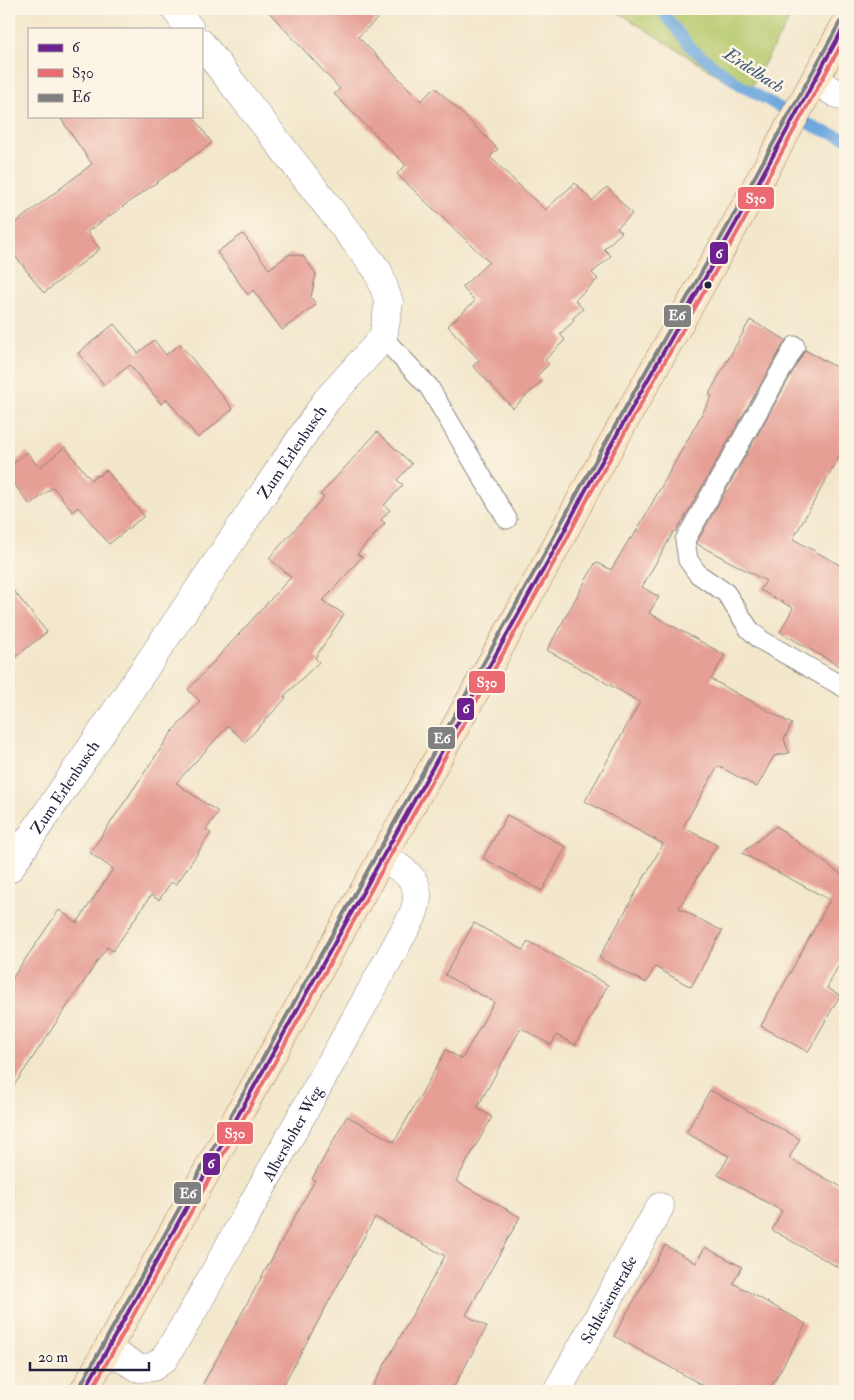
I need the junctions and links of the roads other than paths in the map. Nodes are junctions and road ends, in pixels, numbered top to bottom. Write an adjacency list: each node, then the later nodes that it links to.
1 (175, 9): 3 (street)
2 (845, 25): 5 (main road)
3 (189, 28)
4 (202, 44): 7 (street)
5 (811, 87): 6 (street); 11 (main road)
6 (845, 97)
7 (383, 338): 9 (lane); 12 (street, Zum Erlenbusch)
8 (796, 346): 10 (lane)
9 (508, 520)
10 (845, 688)
11 (382, 857): 14 (main road); 14 (street, Albersloher Weg)
12 (9, 869)
13 (660, 1207): 16 (street, Schlesienstraße)
14 (107, 1350): 15 (main road)
15 (84, 1391)
16 (557, 1391)

